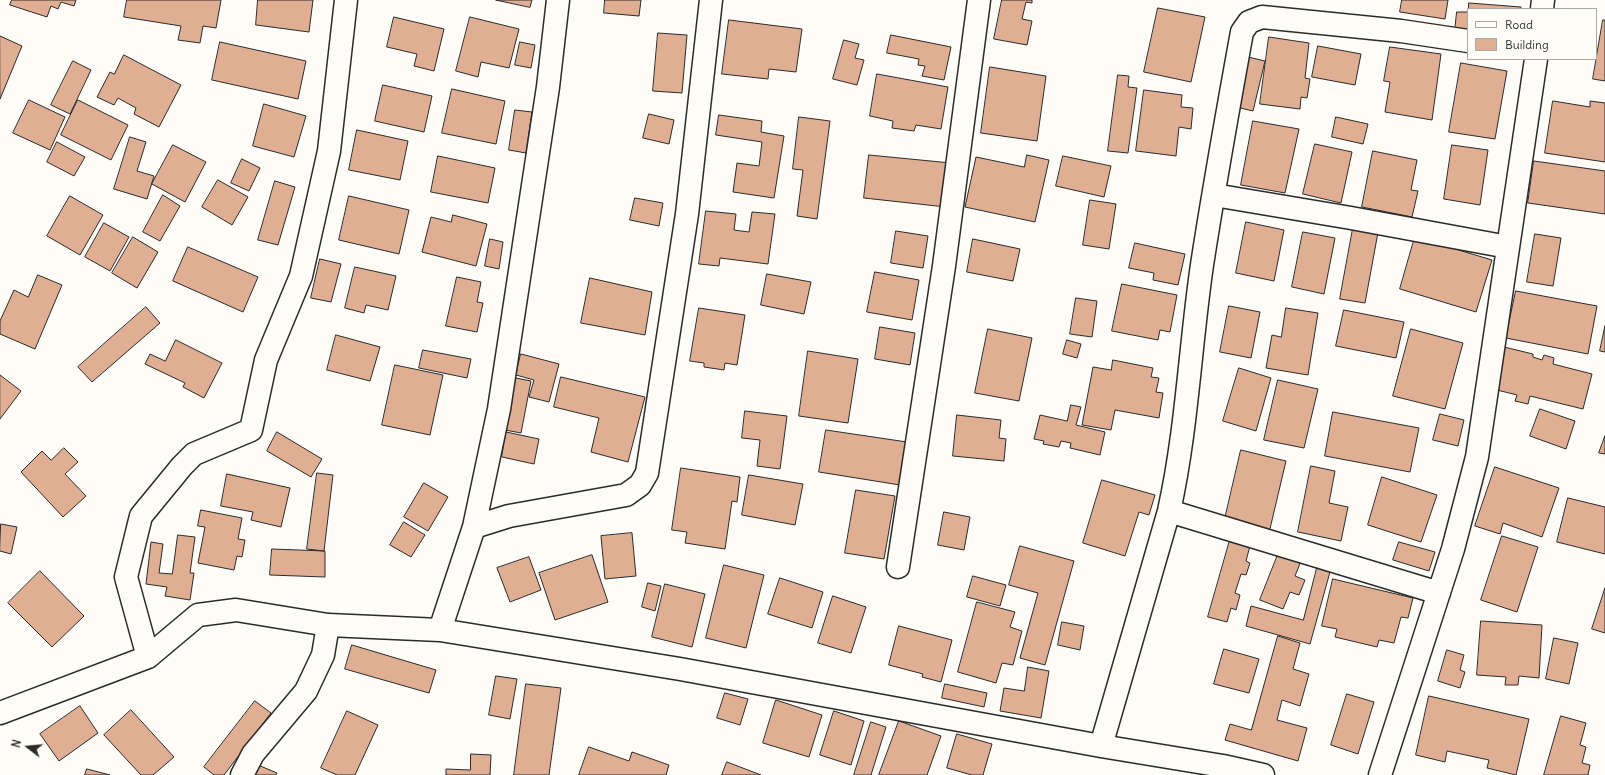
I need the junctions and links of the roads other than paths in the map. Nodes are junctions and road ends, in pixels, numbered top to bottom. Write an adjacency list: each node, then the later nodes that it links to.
1 (346, 0): 15 (street)
2 (558, 0): 10 (street)
3 (711, 0): 10 (street)
4 (979, 0): 11 (street)
5 (1467, 41): 7 (street)
6 (1536, 60): 8 (street)
7 (1214, 195): 8 (street); 9 (street)
8 (1508, 247): 12 (street)
9 (1169, 511): 12 (street); 17 (street)
10 (474, 527): 14 (street)
11 (898, 567)
12 (1439, 593): 21 (street)
13 (328, 625): 14 (street); 15 (street); 19 (street)
14 (440, 630): 17 (street)
15 (148, 657): 16 (street)
16 (0, 713)
17 (1101, 746): 18 (street)
18 (1222, 771): 20 (street)
19 (242, 775)
20 (1264, 775)
21 (1380, 775)

